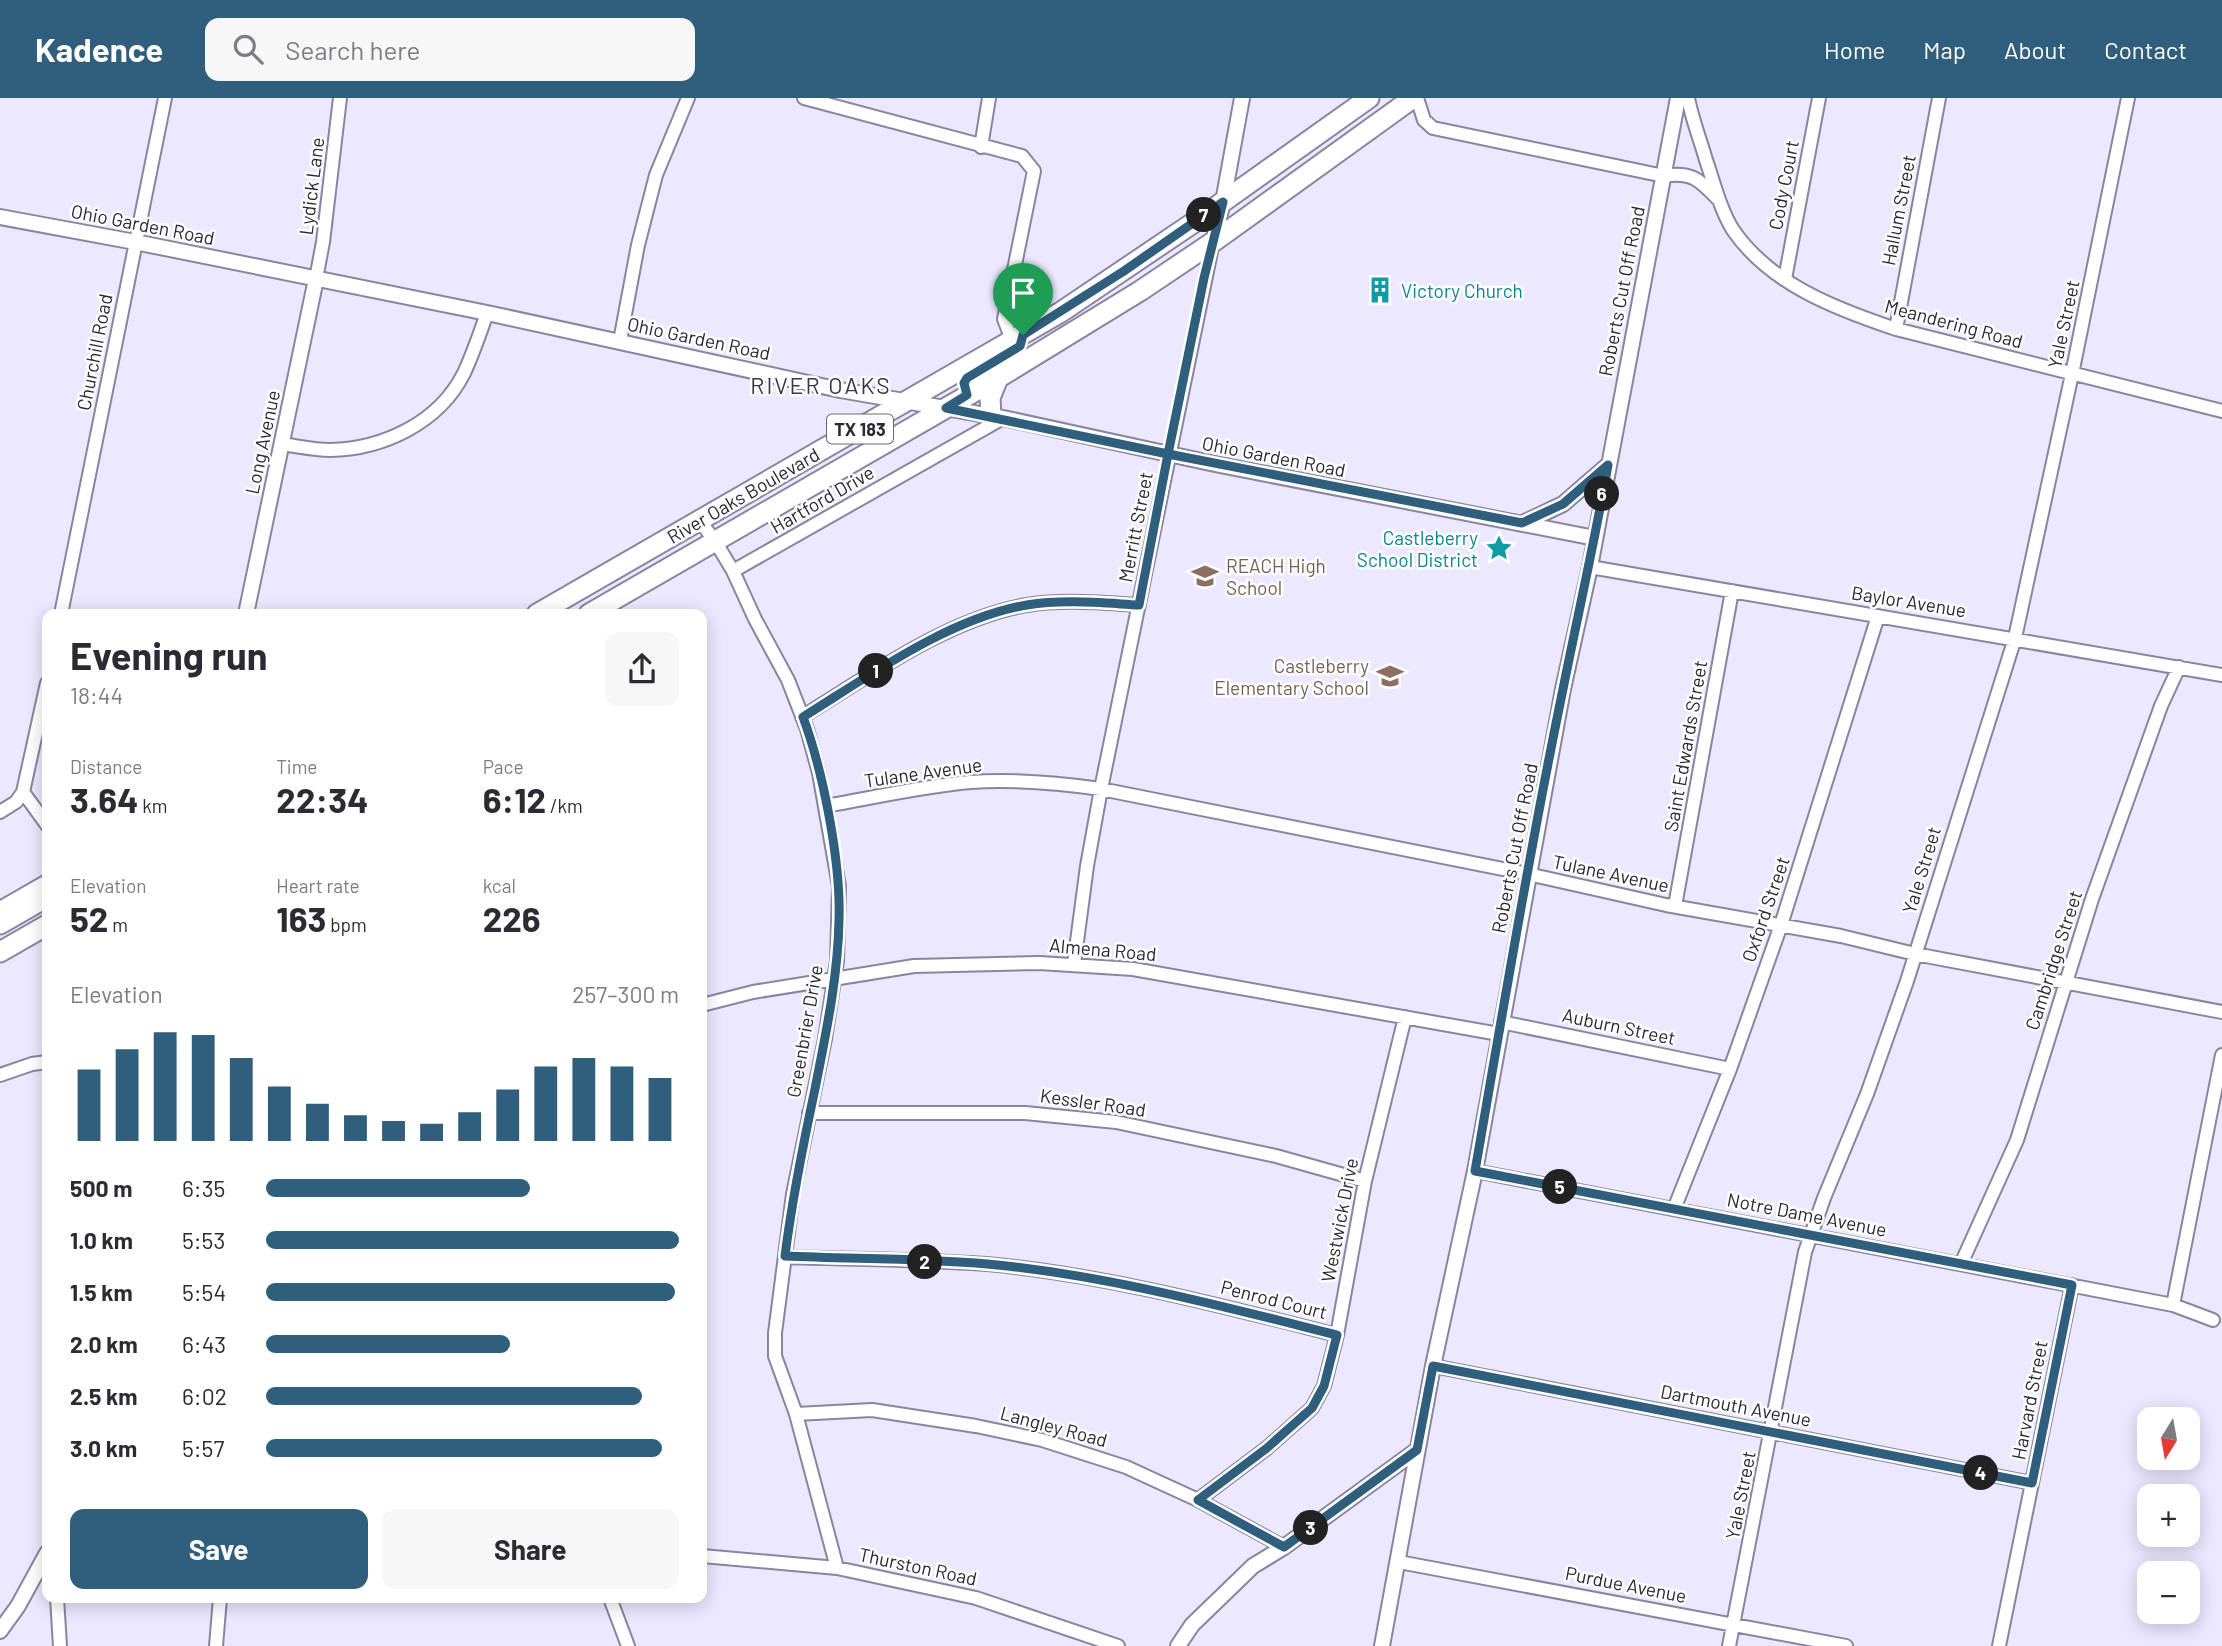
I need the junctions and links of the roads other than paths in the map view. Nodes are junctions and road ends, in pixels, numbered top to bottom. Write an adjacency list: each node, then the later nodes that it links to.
1 (164, 98): 20 (street, Churchill Road)
2 (340, 98): 22 (street, Lydick Lane)
3 (688, 98): 27 (street)
4 (804, 98): 14 (street)
5 (989, 98): 15 (street)
6 (1242, 98): 18 (street, Merritt Street)
7 (1369, 98): 18 (main road, River Oaks Boulevard / TX 183)
8 (1415, 98): 16 (street, Meandering Road); 21 (main road, River Oaks Boulevard / TX 183)
9 (1678, 98): 16 (street, Roberts Cut Off Road)
10 (1688, 98): 17 (street, Meandering Road)
11 (1819, 98): 23 (street, Cody Court)
12 (1939, 98): 25 (street, Hallum Street)
13 (2128, 98): 28 (street, Yale Street)
14 (841, 103): 15 (street)
15 (981, 147): 26 (street)
16 (1664, 176): 17 (street, Meandering Road); 38 (street, Roberts Cut Off Road)
17 (1719, 201): 23 (street, Meandering Road)
18 (1223, 202): 21 (street, Merritt Street); 26 (main road, River Oaks Boulevard / TX 183)
19 (0, 217): 20 (street, Ohio Garden Road)
20 (135, 242): 22 (street, Ohio Garden Road); 48 (street, Churchill Road)
21 (1213, 242): 29 (main road, River Oaks Boulevard / TX 183); 37 (street, Merritt Street)
22 (316, 279): 24 (street, Ohio Garden Road); 36 (street, Long Avenue)
23 (1784, 279): 25 (street, Meandering Road)
24 (487, 313): 27 (street, Ohio Garden Road); 36 (street)
25 (1896, 329): 28 (street, Meandering Road)
26 (1017, 337): 30 (main road); 31 (main road, River Oaks Boulevard / TX 183)
27 (620, 341): 31 (street, Ohio Garden Road)
28 (2072, 374): 33 (street, Meandering Road); 53 (street, Yale Street)
29 (998, 378): 30 (main road, River Oaks Boulevard / TX 183); 34 (main road)
30 (967, 395): 32 (main road, River Oaks Boulevard / TX 183)
31 (908, 400): 32 (street, Ohio Garden Road); 35 (main road, River Oaks Boulevard / TX 183)
32 (946, 408): 34 (street, Ohio Garden Road); 39 (main road, River Oaks Boulevard / TX 183)
33 (2222, 411)
34 (997, 417): 37 (street, Ohio Garden Road); 45 (street, Hartford Drive)
35 (877, 418): 39 (main road); 40 (main road, River Oaks Boulevard / TX 183)
36 (281, 444): 49 (street, Long Avenue)
37 (1168, 454): 41 (street, Ohio Garden Road); 47 (street, Merritt Street)
38 (1608, 465): 41 (street); 42 (street, Roberts Cut Off Road)
39 (823, 479): 43 (main road, River Oaks Boulevard / TX 183)
40 (699, 520): 43 (street, Greenbrier Drive); 50 (main road, River Oaks Boulevard / TX 183)
41 (1522, 523): 42 (street, Ohio Garden Road)
42 (1595, 538): 44 (street, Roberts Cut Off Road)
43 (715, 541): 45 (street, Greenbrier Drive); 51 (main road, River Oaks Boulevard / TX 183)
44 (1590, 566): 46 (street, Baylor Avenue); 63 (street, Roberts Cut Off Road)
45 (733, 572): 57 (street, Greenbrier Drive)
46 (1731, 592): 52 (street, Baylor Avenue); 66 (street, Saint Edwards Street)
47 (1139, 605): 57 (street); 58 (street, Merritt Street)
48 (62, 609)
49 (247, 609)
50 (547, 609)
51 (598, 609)
52 (1878, 616): 53 (street, Baylor Avenue); 69 (street, Oxford Street)
53 (2015, 638): 54 (street, Baylor Avenue); 72 (street, Yale Street)
54 (2179, 667): 55 (street, Baylor Avenue); 75 (street, Cambridge Street)
55 (2222, 675)
56 (42, 706): 59 (street)
57 (803, 717): 60 (street, Greenbrier Drive)
58 (1101, 789): 60 (street, Tulane Avenue); 63 (street, Tulane Avenue); 73 (street, Merritt Street)
59 (23, 792): 61 (street); 62 (street)
60 (825, 806): 74 (street, Greenbrier Drive)
61 (0, 812)
62 (42, 818)
63 (1528, 874): 66 (street, Tulane Avenue); 79 (street, Roberts Cut Off Road)
64 (42, 884): 67 (street)
65 (42, 900): 68 (main road)
66 (1675, 906): 69 (street, Tulane Avenue)
67 (0, 908)
68 (0, 924)
69 (1781, 925): 72 (street, Tulane Avenue); 82 (street, Oxford Street)
70 (42, 928): 71 (main road)
71 (1, 950)
72 (1915, 954): 75 (street, Tulane Avenue); 88 (street, Yale Street)
73 (1074, 964): 74 (street, Almena Road); 78 (street, Almena Road)
74 (834, 977): 76 (street, Almena Road); 84 (street, Greenbrier Drive)
75 (2066, 982): 77 (street, Tulane Avenue); 90 (street, Cambridge Street)
76 (707, 1004)
77 (2222, 1012)
78 (1405, 1017): 79 (street, Almena Road); 86 (street, Westwick Drive)
79 (1500, 1028): 82 (street, Auburn Street); 85 (street, Roberts Cut Off Road)
80 (2222, 1055): 92 (street)
81 (42, 1063): 83 (street)
82 (1730, 1069): 87 (street, Oxford Street)
83 (0, 1075)
84 (810, 1113): 86 (street, Kessler Road); 89 (street, Greenbrier Drive)
85 (1475, 1171): 87 (street, Notre Dame Avenue); 95 (street, Roberts Cut Off Road)
86 (1365, 1181): 94 (street, Westwick Drive)
87 (1674, 1209): 88 (street, Notre Dame Avenue)
88 (1810, 1235): 90 (street, Notre Dame Avenue); 97 (street, Yale Street)
89 (785, 1256): 94 (street, Penrod Court); 96 (street, Greenbrier Drive)
90 (1961, 1264): 91 (street, Notre Dame Avenue)
91 (2072, 1285): 92 (street, Notre Dame Avenue); 99 (street, Harvard Street)
92 (2173, 1305): 93 (street, Notre Dame Avenue)
93 (2213, 1320)
94 (1337, 1335): 100 (street, Westwick Drive)
95 (1433, 1366): 97 (street, Dartmouth Avenue); 98 (street, Roberts Cut Off Road)
96 (796, 1414): 100 (street, Langley Road); 105 (street, Greenbrier Drive)
97 (1772, 1432): 99 (street, Dartmouth Avenue); 109 (street, Yale Street)
98 (1417, 1450): 101 (street); 104 (street, Roberts Cut Off Road)
99 (2032, 1483): 119 (street, Harvard Street)
100 (1198, 1500): 101 (street, Langley Road)
101 (1284, 1547): 115 (street)
102 (707, 1556): 105 (street, Thurston Road)
103 (42, 1562): 110 (street)
104 (1399, 1562): 109 (street, Purdue Avenue); 116 (street, Roberts Cut Off Road)
105 (837, 1568): 114 (street, Thurston Road)
106 (57, 1603): 111 (street)
107 (220, 1603): 112 (street)
108 (612, 1603): 113 (street)
109 (1733, 1625): 117 (street, Yale Street); 118 (street, Purdue Avenue)
110 (0, 1631)
111 (60, 1646)
112 (216, 1646)
113 (628, 1646)
114 (1118, 1646)
115 (1178, 1646)
116 (1382, 1646)
117 (1729, 1646)
118 (1846, 1646)
119 (1999, 1646)

